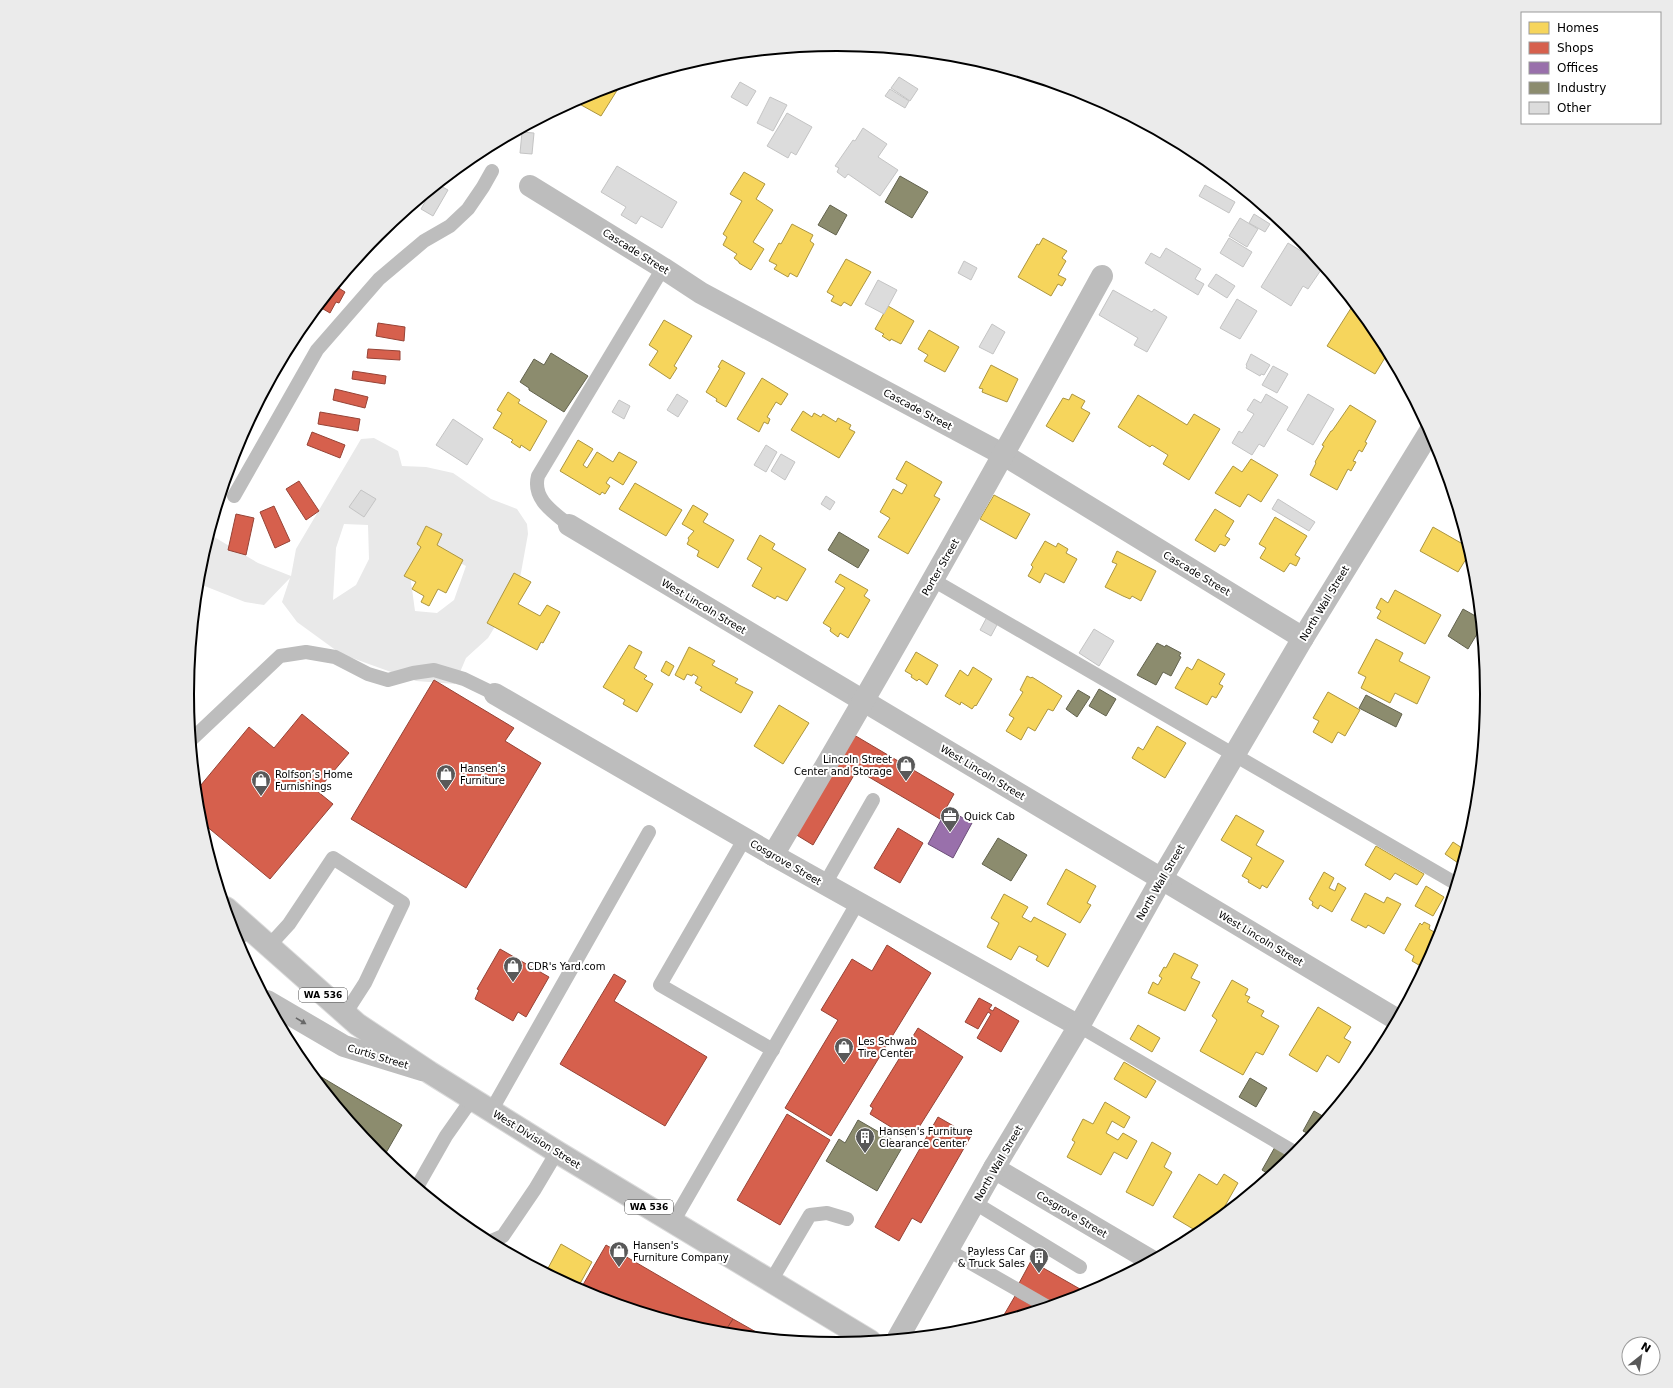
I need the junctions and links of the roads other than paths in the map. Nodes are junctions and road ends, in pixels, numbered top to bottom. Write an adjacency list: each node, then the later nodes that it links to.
1 (492, 171): 7 (lane)
2 (530, 186): 3 (street, Cascade Street)
3 (663, 268): 6 (street, Cascade Street); 8 (lane)
4 (1102, 276): 6 (street, Porter Street)
5 (1426, 437): 10 (street, North Wall Street)
6 (1004, 455): 9 (street, Porter Street); 10 (street, Cascade Street)
7 (234, 496)
8 (569, 525): 12 (street, West Lincoln Street)
9 (933, 580): 12 (street, Porter Street); 14 (lane)
10 (1303, 638): 14 (street, North Wall Street)
11 (495, 694): 13 (lane); 17 (street, Cosgrove Street)
12 (864, 702): 18 (street, Porter Street); 19 (street, West Lincoln Street)
13 (195, 736)
14 (1234, 754): 19 (street, North Wall Street); 20 (lane)
15 (873, 800): 21 (lane)
16 (649, 832): 32 (lane)
17 (744, 838): 18 (street, Cosgrove Street); 29 (lane)
18 (773, 855): 21 (street, Cosgrove Street)
19 (1162, 878): 27 (street, West Lincoln Street); 28 (street, North Wall Street)
20 (1451, 881)
21 (825, 884): 22 (street, Cosgrove Street)
22 (858, 902): 28 (street, Cosgrove Street); 29 (lane)
23 (240, 932): 24 (street, West Division Street / WA 536)
24 (268, 947): 26 (street, West Division Street / WA 536); 26 (lane)
25 (275, 1006): 30 (street, Curtis Street, one-way to 30)
26 (345, 1014): 30 (street, West Division Street / WA 536)
27 (1392, 1017)
28 (1079, 1026): 33 (lane); 35 (street, North Wall Street)
29 (773, 1050): 39 (lane)
30 (428, 1072): 31 (street, West Division Street / WA 536)
31 (472, 1099): 32 (street, West Division Street / WA 536); 36 (lane)
32 (491, 1111): 34 (street, West Division Street / WA 536)
33 (1290, 1150)
34 (557, 1152): 39 (street, West Division Street / WA 536); 40 (lane)
35 (994, 1168): 37 (street, North Wall Street); 42 (street, Cosgrove Street)
36 (420, 1183)
37 (975, 1203): 41 (street, North Wall Street); 43 (lane)
38 (847, 1219): 44 (lane)
39 (673, 1222): 44 (street, West Division Street / WA 536)
40 (496, 1239)
41 (948, 1250): 45 (lane); 46 (street, North Wall Street)
42 (1146, 1258)
43 (1080, 1267)
44 (771, 1281): 47 (street, West Division Street / WA 536)
45 (1042, 1303)
46 (901, 1333)
47 (862, 1336)

